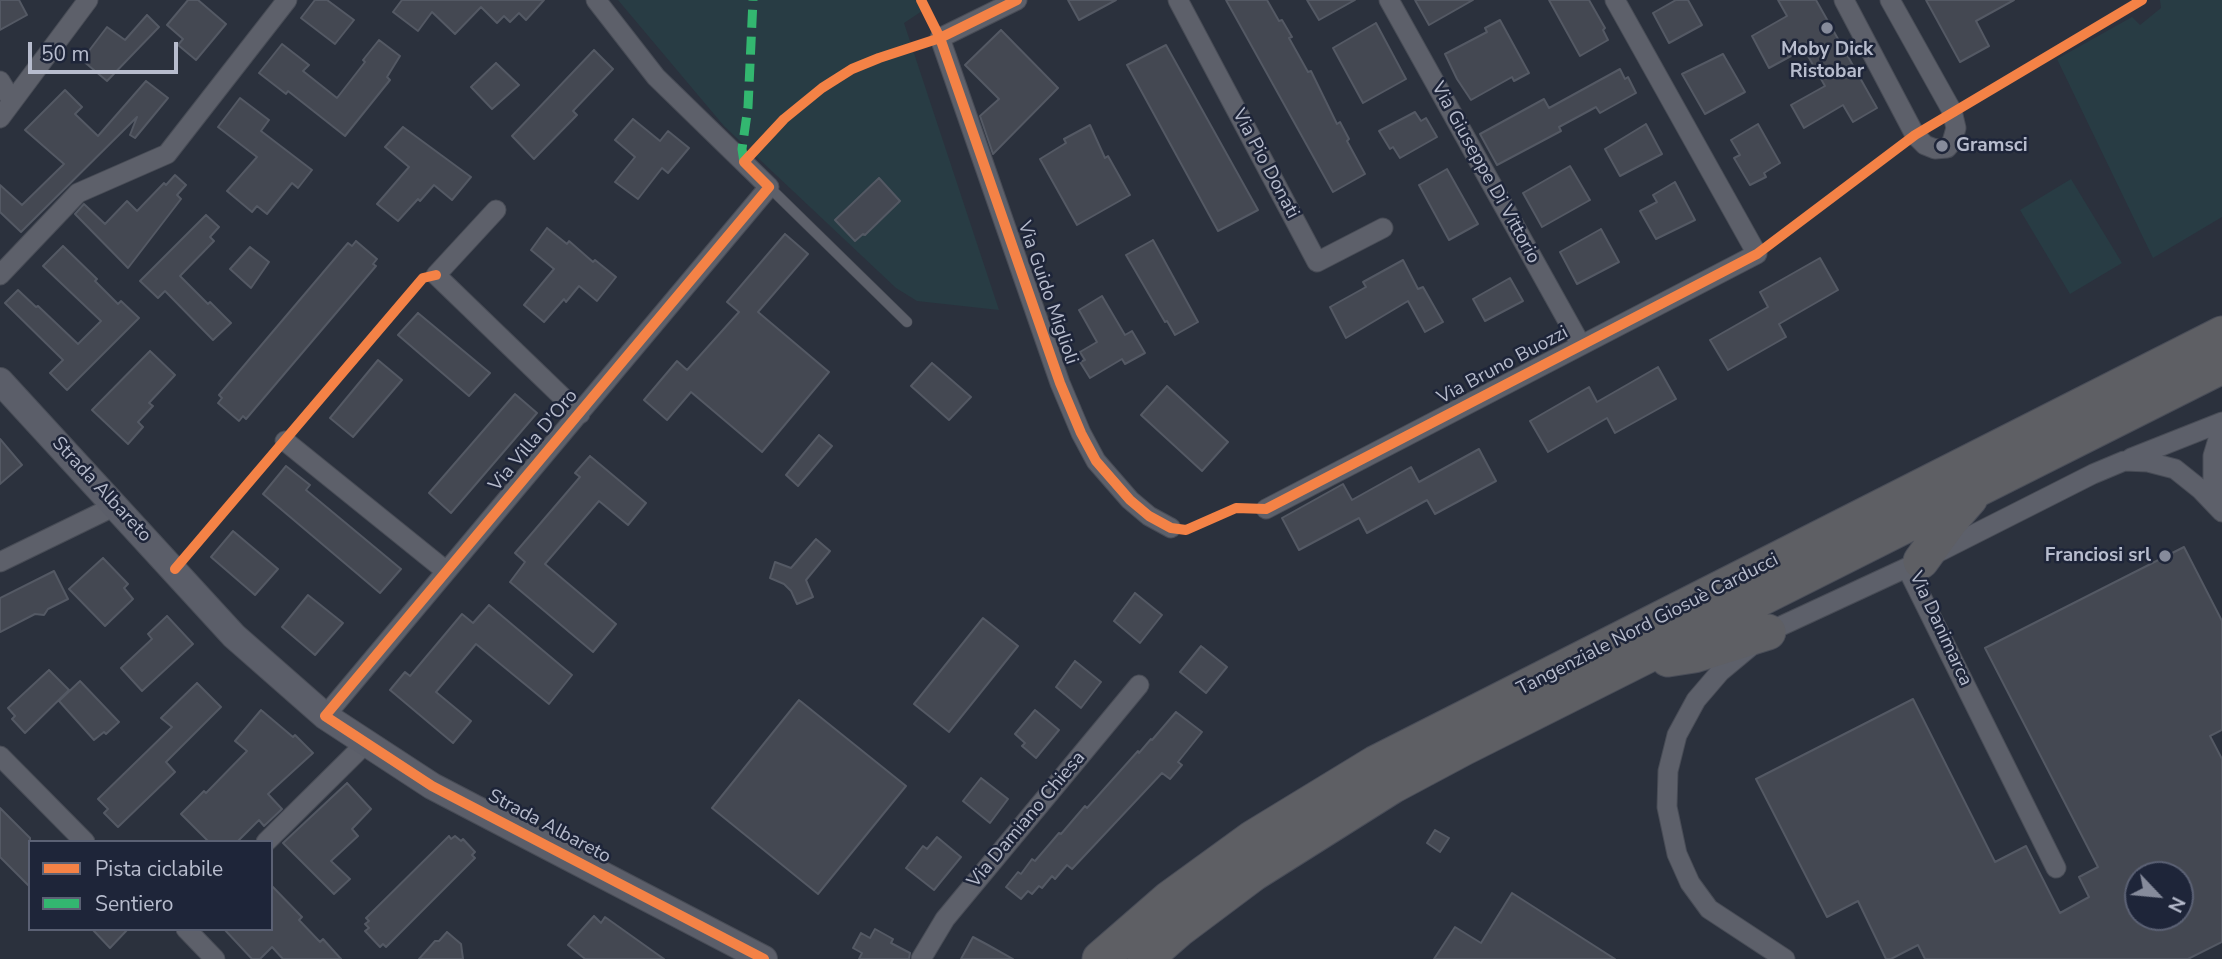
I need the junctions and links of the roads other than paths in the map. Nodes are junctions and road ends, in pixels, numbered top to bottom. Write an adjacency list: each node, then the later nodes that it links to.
1 (88, 0): 11 (street)
2 (286, 0): 16 (street)
3 (596, 0): 13 (street)
4 (1017, 0): 30 (street, Via Guido Miglioli)
5 (1178, 0): 15 (street, Via Pio Donati)
6 (1389, 0): 19 (street, Via Giuseppe Di Vittorio)
7 (1615, 0): 19 (street, Via Bruno Buozzi)
8 (1844, 0): 9 (street)
9 (1890, 0)
10 (0, 81): 11 (street)
11 (12, 101): 12 (street)
12 (0, 118)
13 (769, 187): 17 (lane); 22 (street, Via Villa D'Oro)
14 (496, 210): 22 (street, Via Villa D'Oro)
15 (1383, 228)
16 (0, 275)
17 (907, 322)
18 (2222, 334): 43 (highway, Tangenziale Nord Giosuè Carducci)
19 (1581, 345): 28 (street, Via Bruno Buozzi)
20 (2222, 366): 26 (highway, Tangenziale Nord Giosuè Carducci)
21 (0, 381): 27 (street, Strada Albareto)
22 (580, 414): 33 (street, Via Villa D'Oro)
23 (2222, 424): 25 (street, Via Danimarca); 29 (street, Via Danimarca)
24 (285, 441): 33 (street)
25 (2124, 461): 29 (street, Via Danimarca); 32 (street, Via Danimarca)
26 (1978, 488): 32 (highway); 35 (highway, Tangenziale Nord Giosuè Carducci)
27 (115, 506): 31 (street); 37 (street, Strada Albareto)
28 (1266, 509)
29 (2222, 510)
30 (1171, 528)
31 (0, 562)
32 (1914, 565): 34 (street); 42 (street, Via Danimarca)
33 (446, 571): 37 (street, Via Villa D'Oro)
34 (1768, 632): 35 (highway); 50 (street)
35 (1630, 664): 43 (highway, Tangenziale Nord Giosuè Carducci)
36 (1139, 685): 47 (street, Via Damiano Chiesa)
37 (325, 716): 38 (street, Strada Albareto)
38 (365, 744): 41 (street); 46 (street, Strada Albareto)
39 (0, 756): 40 (street)
40 (83, 840)
41 (268, 840)
42 (2056, 868)
43 (1174, 914): 48 (highway, Tangenziale Nord Giosuè Carducci); 49 (highway, Tangenziale Nord Giosuè Carducci)
44 (188, 931): 45 (street)
45 (215, 959)
46 (764, 959)
47 (921, 959)
48 (1100, 959)
49 (1145, 959)
50 (1785, 959)

